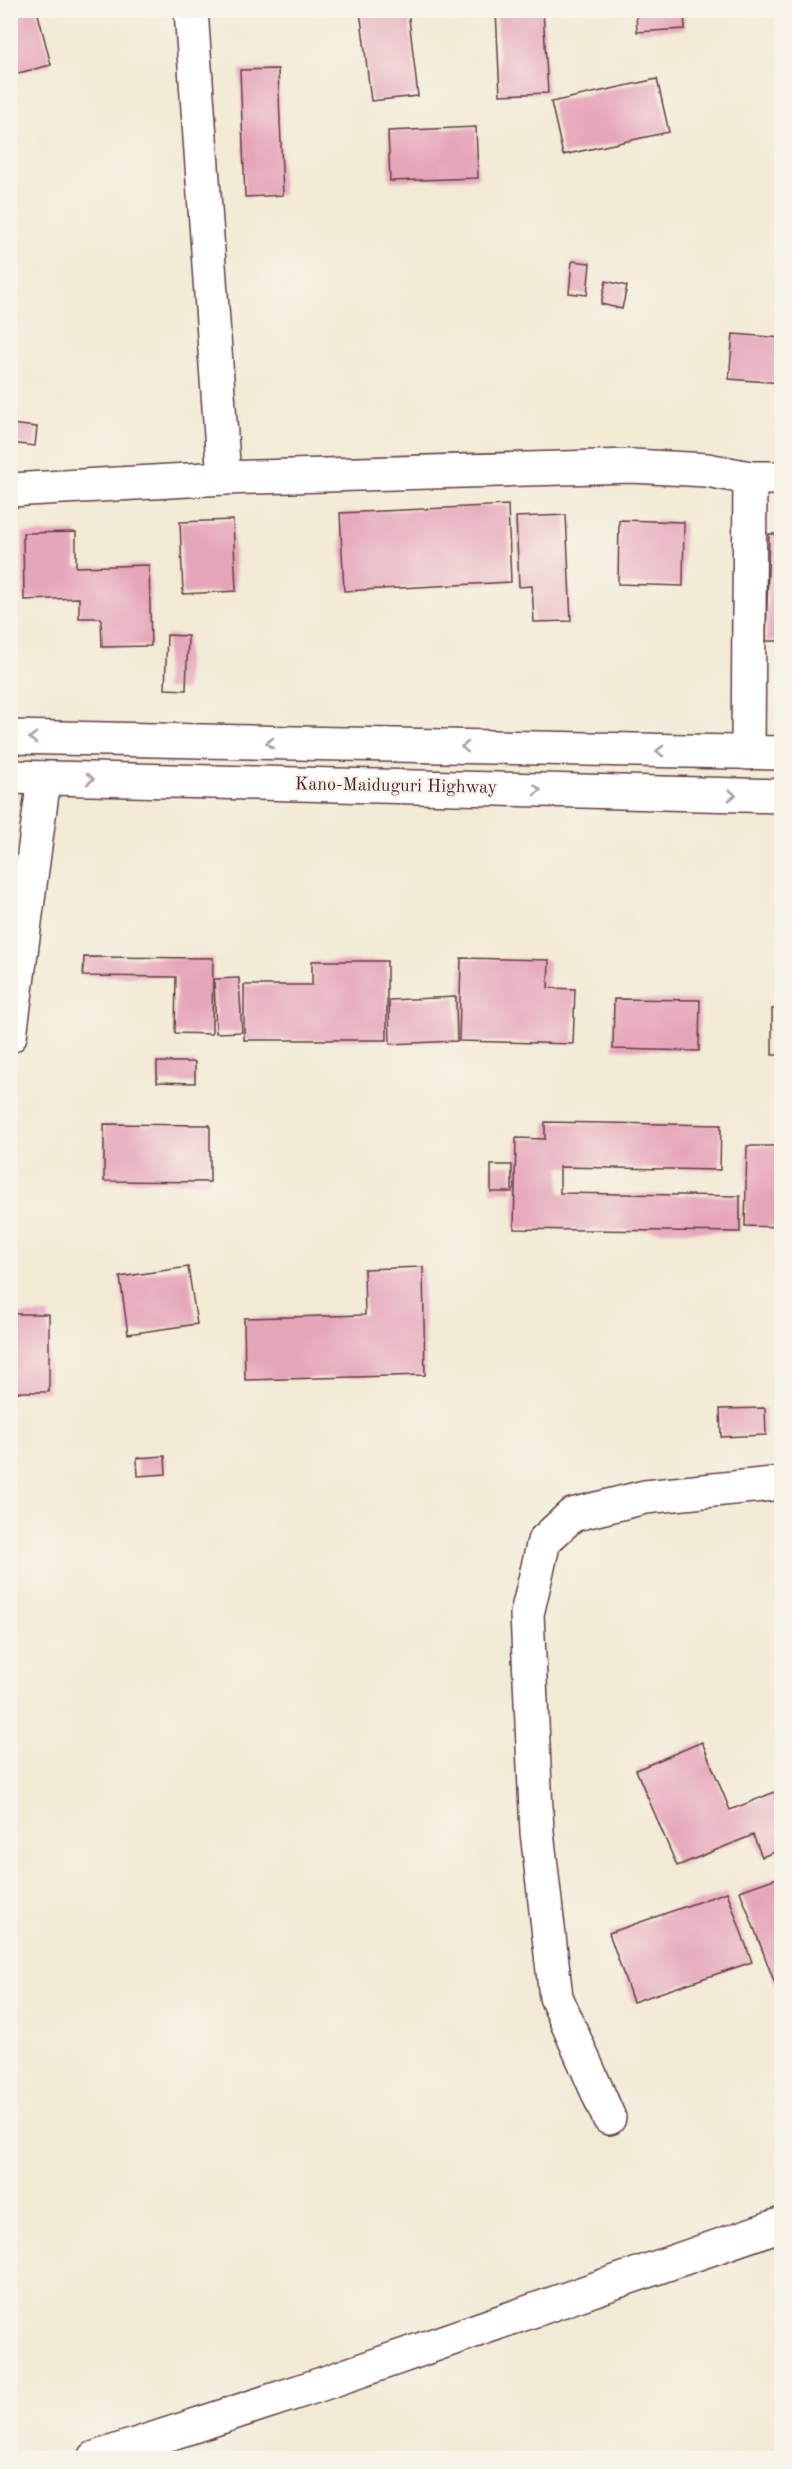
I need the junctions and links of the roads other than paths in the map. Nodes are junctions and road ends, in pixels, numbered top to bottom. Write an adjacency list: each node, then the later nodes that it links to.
1 (191, 10): 2 (main road)
2 (224, 478): 3 (main road); 4 (main road)
3 (766, 478): 6 (main road)
4 (10, 490)
5 (10, 737): 6 (main road, one-way to 5)
6 (748, 753): 7 (main road)
7 (782, 753)
8 (10, 777): 9 (main road, Kano-Maiduguri Highway)
9 (44, 778): 10 (main road, Kano-Maiduguri Highway, one-way to 10); 11 (main road)
10 (782, 796)
11 (10, 1036)
12 (782, 1483): 13 (main road)
13 (609, 2118)
14 (782, 2224): 15 (main road)
15 (95, 2458)

